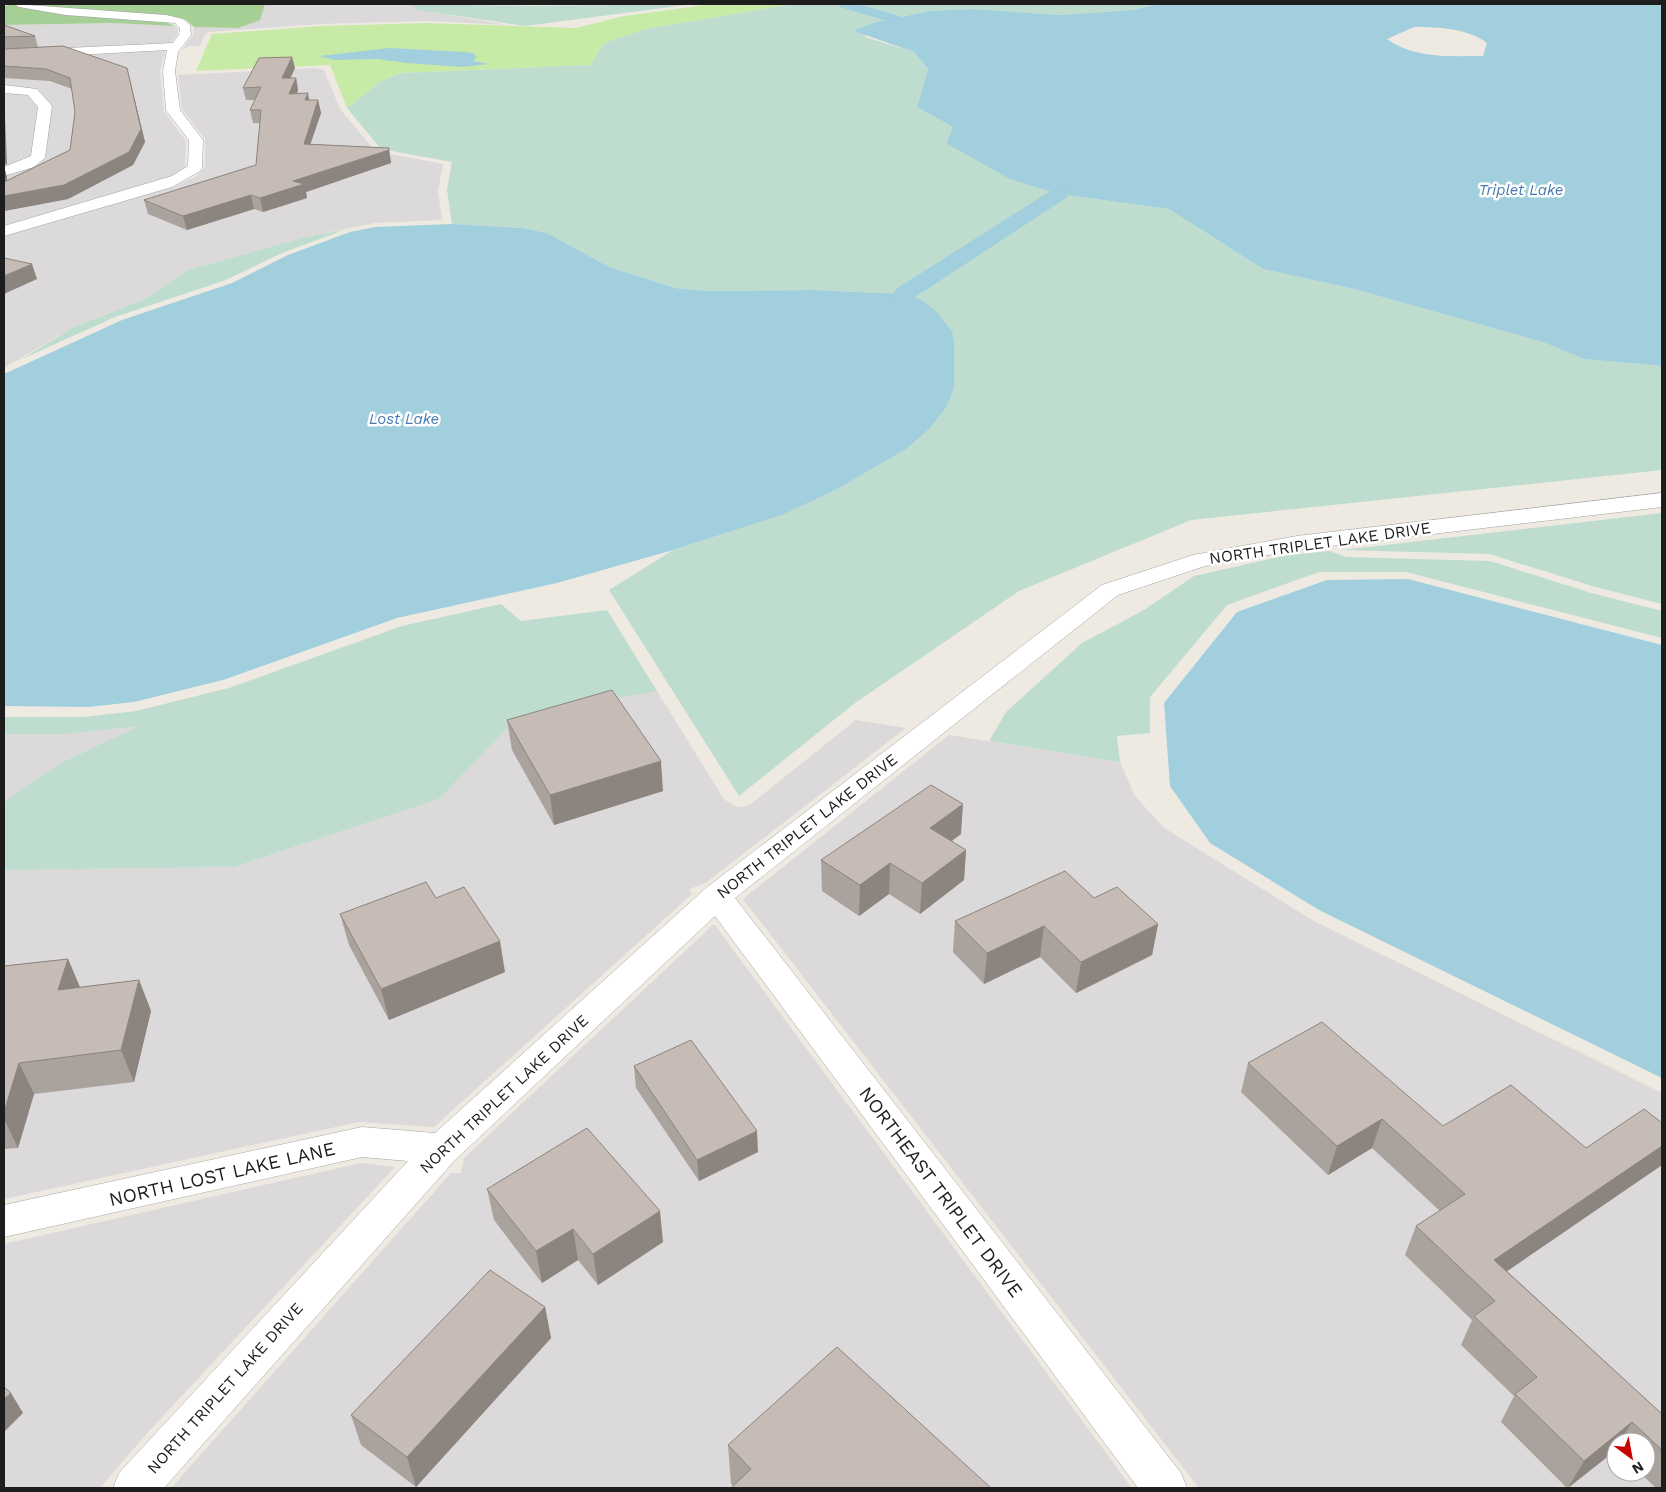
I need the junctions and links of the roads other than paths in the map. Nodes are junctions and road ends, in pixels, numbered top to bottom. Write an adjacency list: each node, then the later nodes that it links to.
1 (19, 4): 2 (street)
2 (176, 46): 3 (street); 6 (street)
3 (4, 54)
4 (4, 89): 5 (street)
5 (4, 172)
6 (4, 231)
7 (1662, 500): 8 (street, NORTH TRIPLET LAKE DRIVE)
8 (717, 896): 9 (street, NORTH TRIPLET LAKE DRIVE); 12 (street, NORTHEAST TRIPLET DRIVE)
9 (442, 1149): 10 (street, NORTH LOST LAKE LANE); 11 (street, NORTH TRIPLET LAKE DRIVE)
10 (4, 1221)
11 (135, 1488)
12 (1165, 1488)

